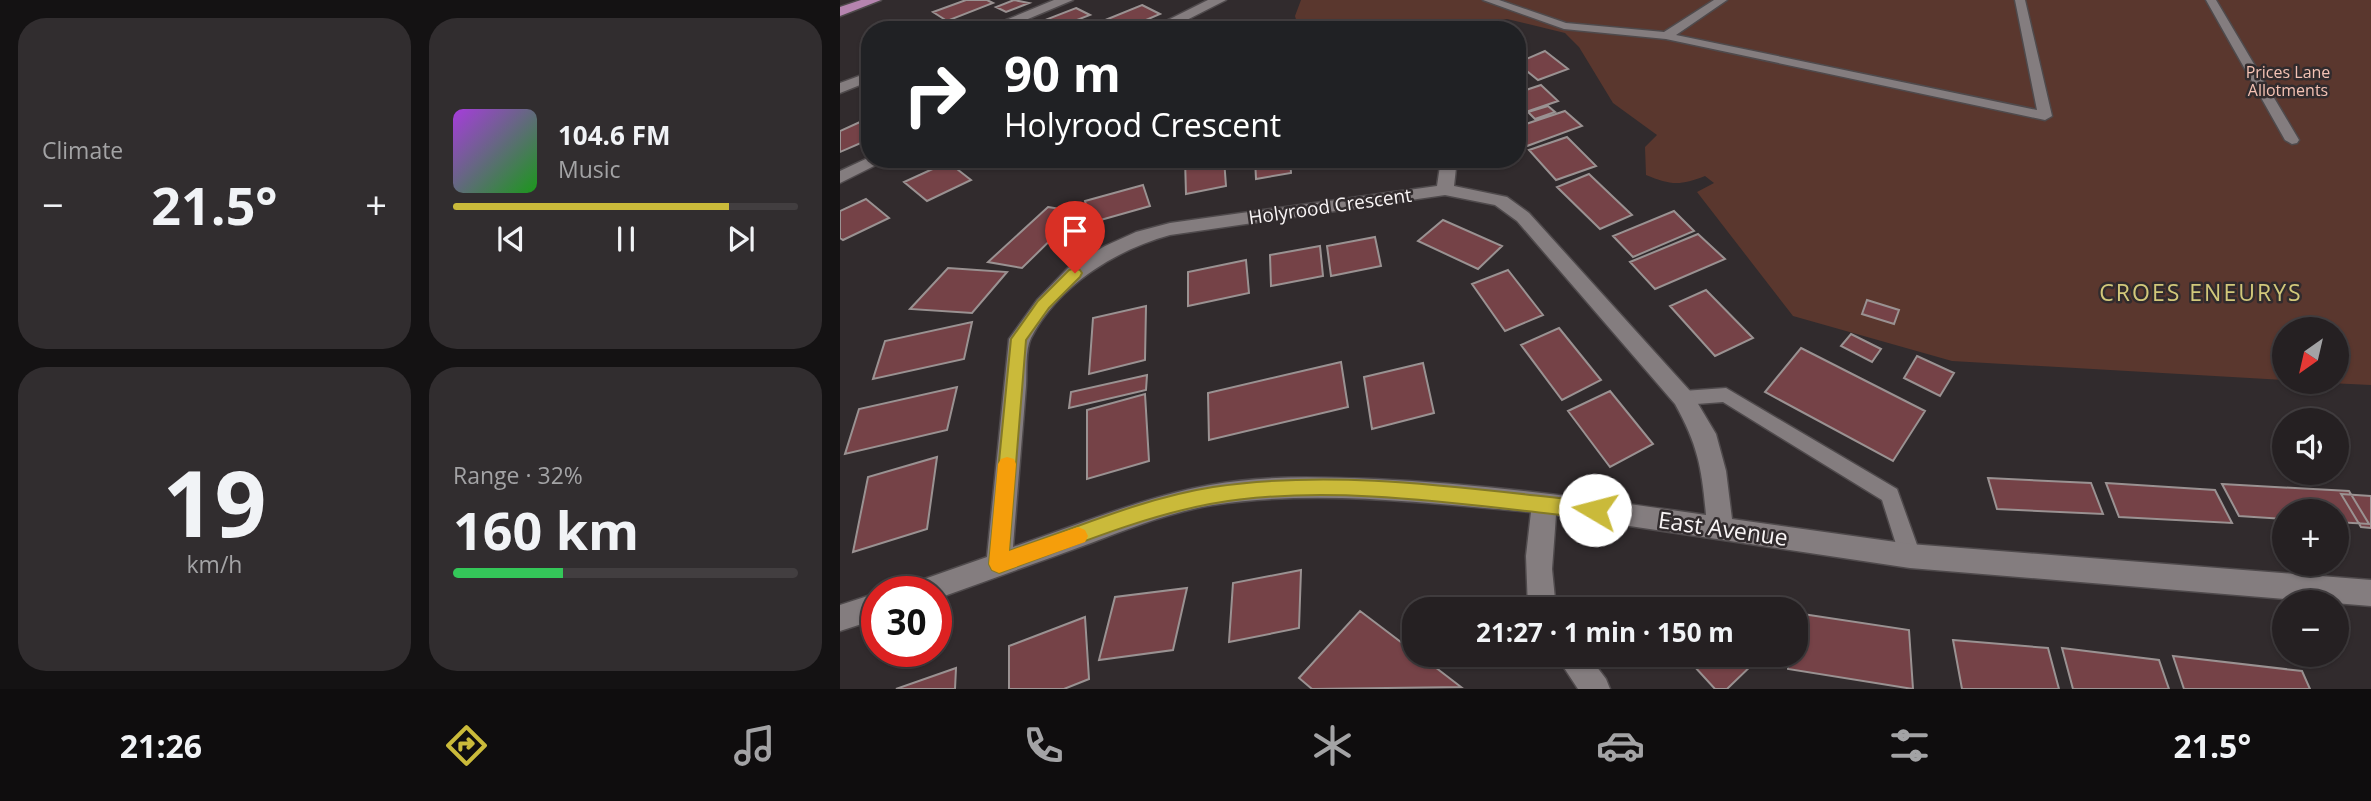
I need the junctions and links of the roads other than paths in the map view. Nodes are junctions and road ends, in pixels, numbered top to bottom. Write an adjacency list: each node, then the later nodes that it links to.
1 (874, 0): 8 (main road)
2 (1066, 0): 9 (street)
3 (1219, 0): 10 (street)
4 (1488, 0): 11 (lane)
5 (1722, 0): 11 (lane)
6 (2020, 0): 11 (lane)
7 (2211, 0): 14 (lane)
8 (840, 12)
9 (1012, 21)
10 (1175, 21)
11 (1666, 36)
12 (861, 80): 13 (street)
13 (840, 88)
14 (2292, 141)
15 (861, 168): 17 (street)
16 (1448, 168): 18 (street)
17 (840, 178)
18 (1445, 190): 19 (street, Holyrood Crescent); 23 (street, Holyrood Crescent)
19 (1683, 398): 21 (street, Holyrood Crescent); 22 (lane)
20 (1545, 503): 21 (street, East Avenue); 23 (street, East Avenue); 26 (street)
21 (1720, 528): 22 (street, East Avenue)
22 (1910, 556): 25 (street, East Avenue)
23 (999, 564): 24 (street, East Avenue)
24 (952, 581)
25 (2371, 593)
26 (1540, 597)
27 (861, 611): 28 (street)
28 (840, 618)
29 (1579, 667): 30 (street)
30 (1596, 689)

